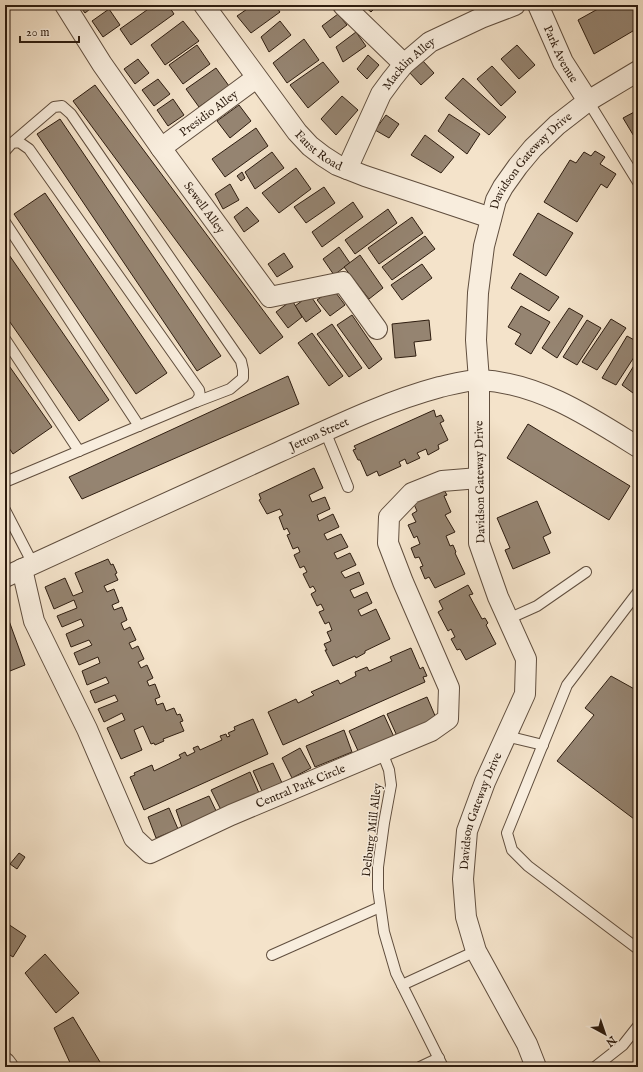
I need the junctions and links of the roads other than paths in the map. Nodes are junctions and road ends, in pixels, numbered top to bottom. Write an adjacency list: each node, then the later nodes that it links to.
1 (65, 5): 11 (street, Sewell Alley)
2 (204, 5): 8 (street, Faust Road)
3 (343, 5): 6 (street)
4 (515, 5): 6 (street, Macklin Alley)
5 (538, 5): 9 (street, Park Avenue)
6 (404, 64): 12 (street, Macklin Alley)
7 (638, 71): 9 (street, Davidson Gateway Drive)
8 (256, 78): 11 (street, Presidio Alley); 12 (street, Faust Road)
9 (588, 101): 13 (lane); 14 (street, Davidson Gateway Drive)
10 (8, 147): 19 (lane); 19 (lane)
11 (161, 148): 16 (street, Sewell Alley)
12 (347, 169): 14 (street, Faust Road)
13 (638, 182)
14 (491, 218): 18 (street, Davidson Gateway Drive)
15 (5, 222): 20 (lane)
16 (377, 329)
17 (5, 339): 23 (lane)
18 (479, 380): 21 (street, Jetton Street); 22 (street, Jetton Street); 24 (street, Davidson Gateway Drive)
19 (196, 402): 20 (lane)
20 (139, 426): 23 (lane)
21 (324, 431): 26 (lane); 28 (street, Jetton Street)
22 (638, 447)
23 (79, 452): 25 (lane)
24 (479, 478): 31 (street, Davidson Gateway Drive); 34 (street, Central Park Circle)
25 (5, 482)
26 (348, 487)
27 (5, 510): 28 (lane)
28 (20, 570): 34 (street, Central Park Circle)
29 (586, 572): 31 (lane)
30 (638, 592): 33 (lane)
31 (508, 619): 32 (street, Davidson Gateway Drive)
32 (506, 736): 33 (lane); 37 (street, Davidson Gateway Drive)
33 (542, 745): 36 (lane)
34 (382, 752): 35 (lane, Delburg Mill Alley)
35 (380, 907): 38 (lane); 39 (lane, Delburg Mill Alley)
36 (638, 949)
37 (476, 951): 39 (lane); 45 (street, Davidson Gateway Drive)
38 (272, 955)
39 (402, 985): 42 (lane, Delburg Mill Alley)
40 (638, 1026): 46 (lane)
41 (5, 1063): 43 (street)
42 (441, 1063): 44 (lane)
43 (8, 1067)
44 (420, 1067)
45 (536, 1067)
46 (595, 1067)

